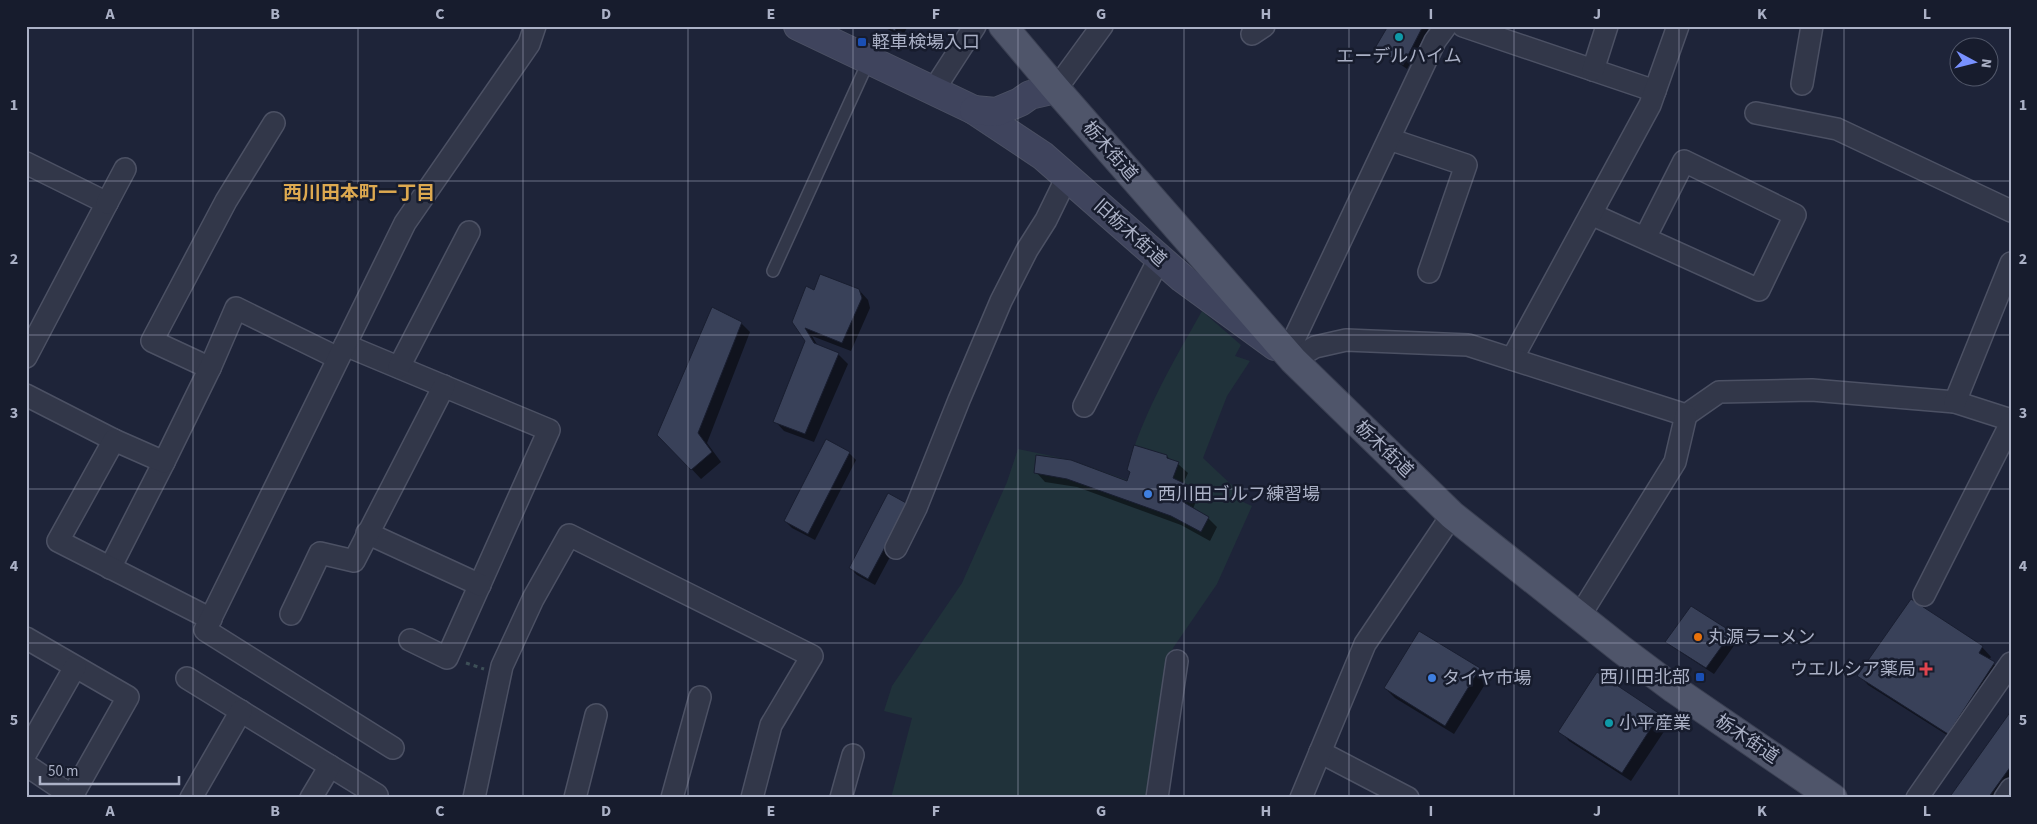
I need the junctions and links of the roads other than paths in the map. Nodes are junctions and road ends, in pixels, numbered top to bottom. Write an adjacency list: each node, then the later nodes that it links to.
1 (535, 26): 35 (street)
2 (798, 26): 12 (main road, 旧栃木街道)
3 (975, 26): 16 (street)
4 (1003, 26): 11 (main road, 栃木街道)
5 (1102, 26): 15 (street)
6 (1446, 26): 21 (street)
7 (1463, 26): 13 (street)
8 (1607, 26): 13 (street)
9 (1678, 26): 17 (street)
10 (1812, 26): 14 (street)
11 (1024, 52): 15 (main road, 栃木街道); 18 (main road)
12 (869, 60): 16 (main road, 旧栃木街道); 32 (lane)
13 (1593, 70): 17 (street)
14 (1802, 84)
15 (1056, 90): 18 (main road); 37 (main road, 栃木街道)
16 (934, 91): 18 (main road, 旧栃木街道)
17 (1655, 91): 27 (street)
18 (985, 111): 24 (main road, 旧栃木街道); 30 (main road)
19 (1756, 114): 26 (street)
20 (274, 123): 40 (street)
21 (1388, 139): 33 (street); 37 (street)
22 (26, 163): 25 (street)
23 (125, 169): 25 (street)
24 (1067, 177): 30 (main road, 旧栃木街道); 51 (street)
25 (107, 203): 36 (street)
26 (2011, 211)
27 (1591, 214): 29 (street); 38 (street)
28 (468, 232): 39 (street)
29 (1645, 238): 29 (street)
30 (1159, 259): 37 (main road, 旧栃木街道); 44 (street)
31 (2011, 263): 34 (street)
32 (773, 271)
33 (1428, 272)
34 (2007, 283): 43 (street)
35 (342, 351): 39 (street); 40 (street); 57 (street)
36 (26, 357)
37 (1290, 357): 38 (street); 49 (main road, 栃木街道)
38 (1512, 359): 45 (street)
39 (399, 367): 41 (street)
40 (210, 368): 48 (street)
41 (444, 386): 50 (street); 53 (street)
42 (26, 395): 47 (street)
43 (1955, 402): 45 (street); 46 (street)
44 (1084, 406)
45 (1686, 415): 56 (street)
46 (2011, 421): 54 (street)
47 (114, 440): 48 (street); 52 (street)
48 (164, 462): 52 (street)
49 (1452, 515): 56 (main road, 栃木街道); 68 (street)
50 (367, 533): 53 (street); 55 (street)
51 (896, 548)
52 (110, 568): 57 (street)
53 (480, 585): 59 (street)
54 (1924, 595)
55 (291, 614)
56 (1579, 617): 74 (main road, 栃木街道)
57 (211, 619): 67 (street)
58 (26, 638): 62 (street)
59 (410, 640)
60 (1177, 661): 84 (street)
61 (2011, 663): 87 (street)
62 (75, 667): 69 (street); 75 (street)
63 (187, 678): 65 (street)
64 (700, 697): 81 (street)
65 (241, 711): 72 (street); 76 (street)
66 (596, 715): 80 (street)
67 (393, 748)
68 (1320, 752): 85 (street); 86 (street)
69 (26, 753)
70 (853, 756): 83 (street)
71 (26, 765): 75 (street)
72 (330, 766): 77 (street); 78 (street)
73 (2011, 789): 88 (street)
74 (1819, 794)
75 (74, 797)
76 (191, 798)
77 (311, 798)
78 (376, 798)
79 (474, 798): 82 (street)
80 (575, 798)
81 (672, 798)
82 (752, 798)
83 (841, 798)
84 (1157, 798)
85 (1301, 798)
86 (1408, 798)
87 (1917, 798)
88 (2005, 798)

